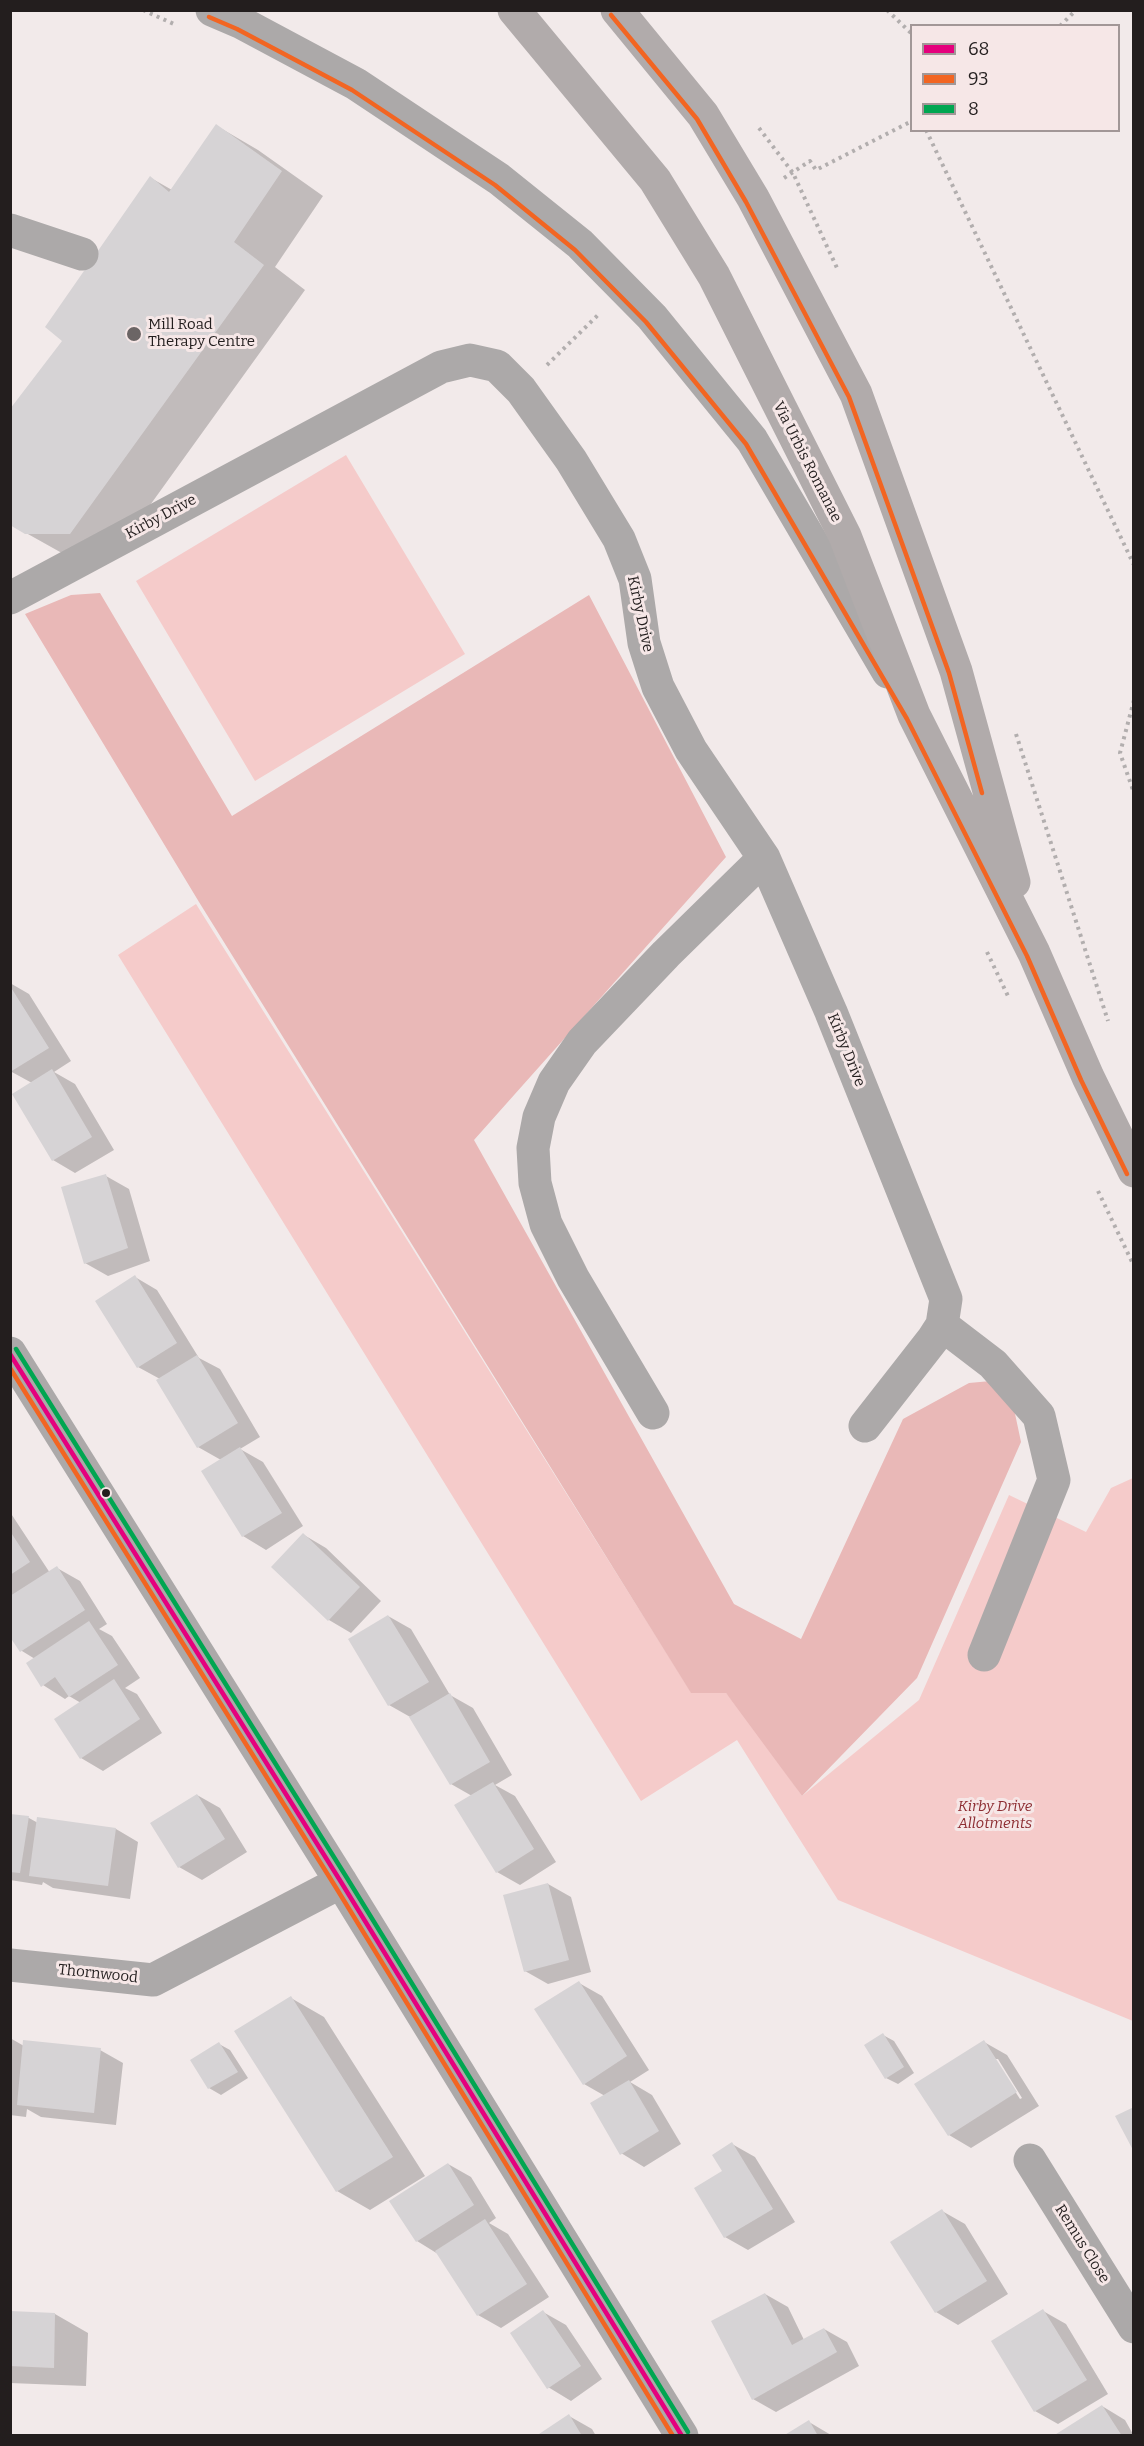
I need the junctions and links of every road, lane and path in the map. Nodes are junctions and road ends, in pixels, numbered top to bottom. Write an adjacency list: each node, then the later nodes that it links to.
1 (143, 10): 8 (path)
2 (213, 10): 18 (street)
3 (513, 10): 18 (main road, Via Urbis Romanae)
4 (617, 10): 22 (main road, Via Urbis Romanae)
5 (887, 10): 9 (path)
6 (1076, 10): 7 (path)
7 (1062, 24)
8 (185, 28)
9 (910, 32)
10 (927, 132): 15 (path)
11 (10, 230): 12 (street)
12 (82, 254)
13 (605, 308): 14 (path)
14 (521, 390): 16 (street, Kirby Drive); 20 (street, Kirby Drive)
15 (1134, 565)
16 (10, 598)
17 (1134, 700): 19 (path)
18 (914, 715): 22 (main road, Via Urbis Romanae)
19 (1134, 793)
20 (764, 858): 27 (street, Kirby Drive); 29 (street)
21 (982, 942): 23 (path)
22 (1034, 953): 24 (main road, Via Urbis Romanae)
23 (1012, 1006)
24 (1134, 1172)
25 (1095, 1184): 26 (path)
26 (1134, 1266)
27 (942, 1325): 30 (street); 31 (street)
28 (10, 1353): 32 (street)
29 (653, 1413)
30 (865, 1426)
31 (984, 1656)
32 (341, 1882): 33 (street, Thornwood); 36 (street)
33 (10, 1965)
34 (1030, 2160): 35 (street, Remus Close)
35 (1134, 2328)
36 (682, 2436)

